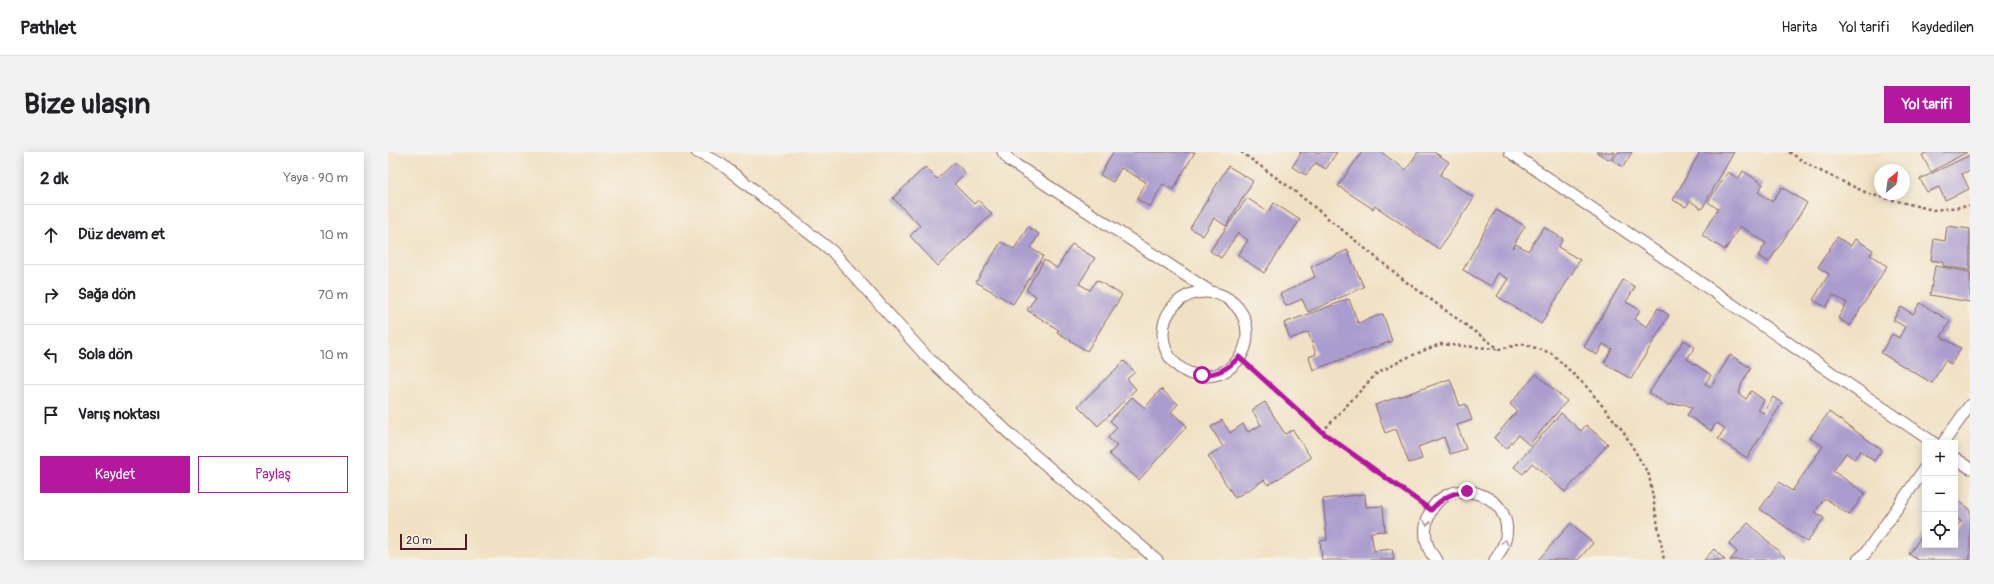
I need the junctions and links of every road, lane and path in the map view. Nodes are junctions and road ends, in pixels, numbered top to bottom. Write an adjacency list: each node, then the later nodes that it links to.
1 (697, 152): 18 (lane)
2 (1003, 152): 7 (lane)
3 (1241, 152): 8 (path)
4 (1510, 152): 12 (lane)
5 (1789, 152): 6 (path)
6 (1970, 206)
7 (1211, 292): 9 (lane); 9 (lane)
8 (1499, 349): 11 (path); 21 (path)
9 (1239, 357): 11 (path)
10 (1970, 405): 13 (lane)
11 (1322, 432): 17 (path)
12 (1930, 440)
13 (1945, 440)
14 (1958, 460): 15 (lane)
15 (1970, 468)
16 (1922, 472): 22 (lane)
17 (1431, 510): 19 (lane, one-way to 19); 20 (lane, one-way to 17)
18 (1157, 560)
19 (1437, 560)
20 (1495, 560)
21 (1664, 560)
22 (1858, 560)

